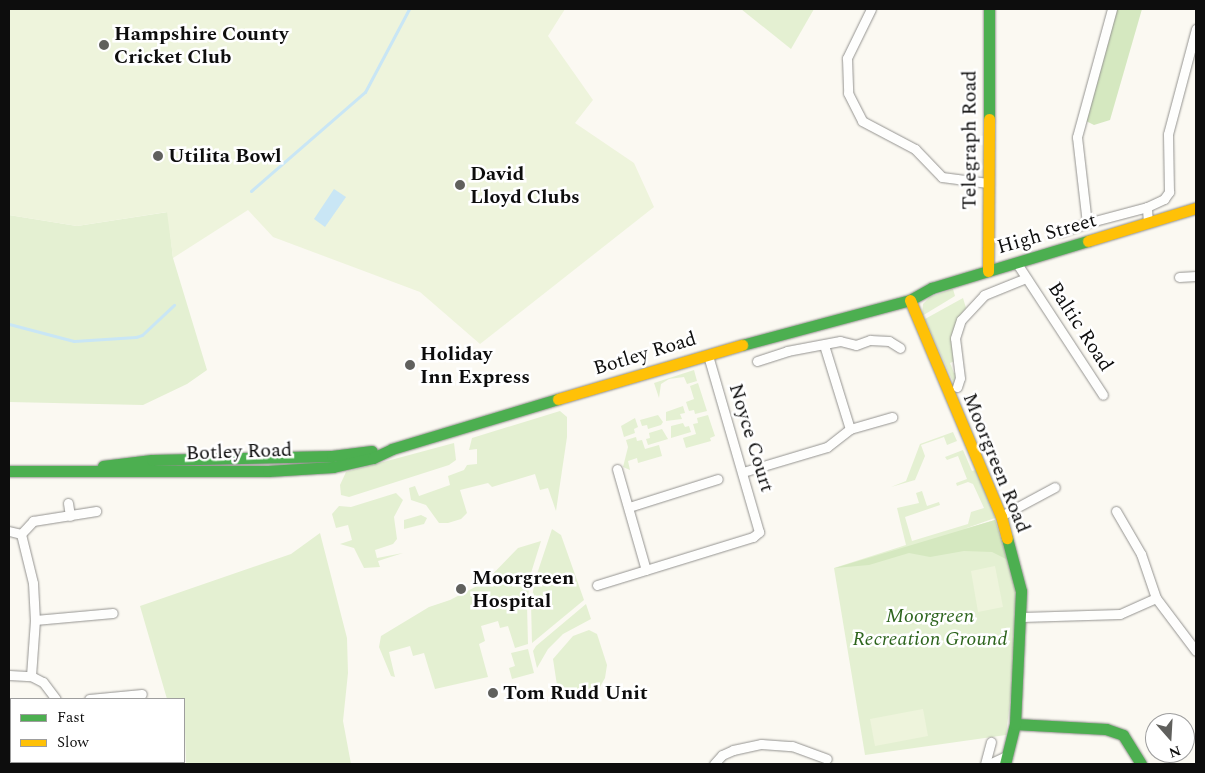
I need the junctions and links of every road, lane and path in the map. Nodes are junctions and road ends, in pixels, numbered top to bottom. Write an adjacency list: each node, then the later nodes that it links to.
1 (871, 9): 6 (street)
2 (989, 9): 6 (main road, Telegraph Road)
3 (1112, 9): 9 (street)
4 (1196, 29): 5 (street)
5 (1195, 41): 7 (street)
6 (988, 183): 13 (main road, Telegraph Road)
7 (1147, 207): 9 (street); 10 (street)
8 (1196, 208): 10 (main road, High Street)
9 (1087, 223): 11 (street)
10 (1148, 223): 12 (main road, High Street)
11 (1061, 232)
12 (1018, 265): 13 (main road, High Street); 15 (street, Baltic Road)
13 (988, 271): 17 (main road, High Street)
14 (1196, 276): 16 (street)
15 (1026, 278): 22 (street, Baltic Road); 23 (street, Baltic Road)
16 (1179, 278)
17 (910, 300): 20 (main road, Botley Road); 36 (main road, Moorgreen Road)
18 (824, 345): 19 (street); 21 (street); 25 (street)
19 (900, 348)
20 (708, 355): 27 (main road, Botley Road); 28 (street, Noyce Court)
21 (757, 361)
22 (957, 387)
23 (1103, 395)
24 (892, 417): 25 (street)
25 (850, 429): 28 (street)
26 (617, 469): 32 (street)
27 (9, 471)
28 (743, 472): 39 (street, Noyce Court)
29 (718, 479): 32 (street)
30 (1055, 487): 36 (street)
31 (68, 503): 35 (street)
32 (629, 507): 39 (street)
33 (96, 511): 35 (street)
34 (1116, 511): 41 (street)
35 (70, 516): 38 (street)
36 (1001, 516): 43 (main road, Moorgreen Road)
37 (9, 531): 38 (street)
38 (21, 534): 44 (street)
39 (646, 570): 40 (street)
40 (597, 585)
41 (1156, 598): 43 (street); 45 (street)
42 (113, 613): 44 (street)
43 (1022, 617): 51 (main road, Moorgreen Road)
44 (35, 620): 47 (street)
45 (1196, 652)
46 (9, 676): 47 (street)
47 (31, 676): 49 (street)
48 (142, 694): 50 (street)
49 (55, 698)
50 (100, 698)
51 (1015, 724): 54 (main road, Moorgreen Road); 58 (main road)
52 (991, 742): 56 (street)
53 (826, 759): 55 (street)
54 (1007, 760): 57 (street)
55 (714, 764)
56 (985, 764)
57 (989, 764)
58 (1141, 764)

